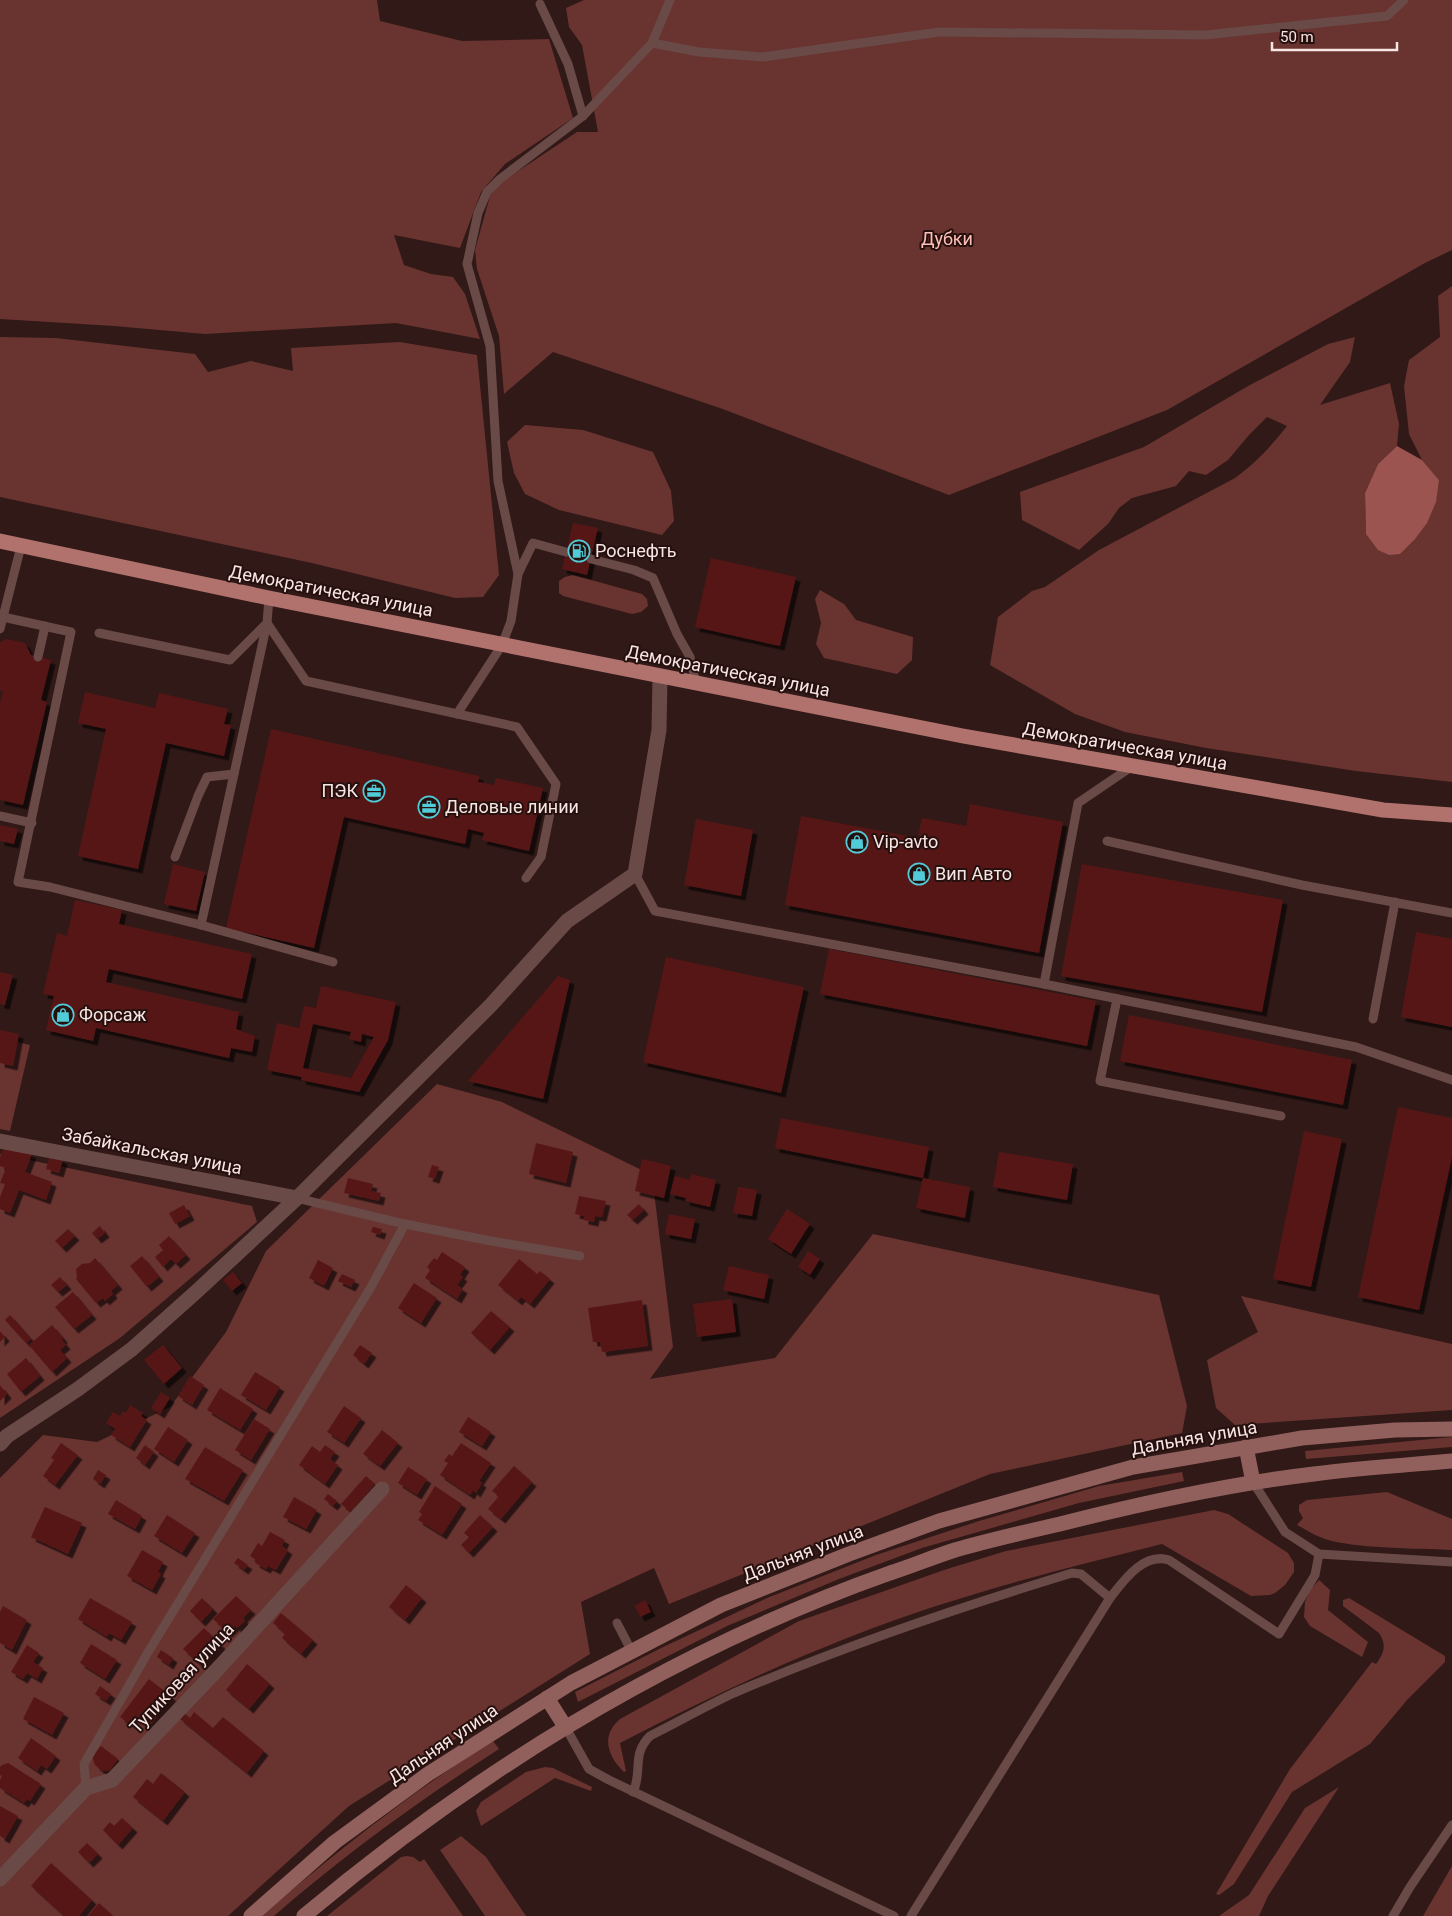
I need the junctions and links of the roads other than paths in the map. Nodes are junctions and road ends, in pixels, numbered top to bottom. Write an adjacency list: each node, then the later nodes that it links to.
1 (670, 0): 4 (lane)
2 (1404, 0): 4 (lane)
3 (540, 4): 5 (lane)
4 (652, 43): 5 (lane)
5 (583, 116): 10 (lane)
6 (0, 541): 7 (main road, Демократическая улица)
7 (21, 546): 11 (main road, Демократическая улица); 12 (lane)
8 (566, 552): 10 (lane)
9 (591, 559): 20 (lane)
10 (518, 574): 17 (lane)
11 (269, 598): 13 (lane); 17 (main road, Демократическая улица)
12 (3, 617): 14 (lane); 15 (lane)
13 (267, 623): 16 (lane); 21 (lane); 23 (lane)
14 (44, 626): 18 (lane); 26 (lane)
15 (0, 629)
16 (99, 633)
17 (502, 645): 19 (main road, Демократическая улица); 21 (lane)
18 (38, 657)
19 (660, 677): 20 (main road, Демократическая улица); 29 (street)
20 (696, 683): 22 (main road, Демократическая улица)
21 (457, 714): 30 (lane)
22 (1131, 767): 24 (main road, Демократическая улица); 35 (lane)
23 (234, 774): 28 (lane); 33 (lane)
24 (1452, 815)
25 (0, 816): 26 (lane)
26 (32, 823): 33 (lane)
27 (1108, 841): 31 (lane)
28 (176, 857)
29 (635, 874): 35 (lane); 41 (street)
30 (526, 878)
31 (1395, 902): 32 (lane); 37 (lane)
32 (1452, 913)
33 (201, 925): 34 (lane)
34 (333, 962)
35 (1044, 984): 36 (lane)
36 (1116, 999): 38 (lane); 39 (lane)
37 (1373, 1019)
38 (1452, 1080)
39 (1281, 1116)
40 (0, 1141): 41 (street, Забайкальская улица)
41 (297, 1198): 42 (lane); 45 (street)
42 (405, 1224): 43 (lane); 57 (lane)
43 (580, 1256)
44 (1452, 1428): 46 (main road, Дальняя улица)
45 (0, 1444)
46 (1246, 1447): 48 (main road); 54 (main road, Дальняя улица)
47 (1452, 1461): 48 (main road)
48 (1253, 1482): 50 (lane); 56 (main road)
49 (382, 1489): 57 (street, Тупиковая улица)
50 (1319, 1554): 51 (lane); 52 (lane)
51 (1452, 1562)
52 (1110, 1598): 58 (lane); 64 (lane)
53 (617, 1623): 54 (lane)
54 (631, 1650): 55 (main road, Дальняя улица)
55 (547, 1698): 56 (main road); 61 (main road, Дальняя улица)
56 (566, 1728): 58 (lane); 62 (main road)
57 (86, 1788): 60 (street, Тупиковая улица)
58 (633, 1792): 63 (lane)
59 (1452, 1825): 65 (lane)
60 (0, 1879)
61 (251, 1916)
62 (304, 1916)
63 (894, 1916)
64 (911, 1916)
65 (1393, 1916)

